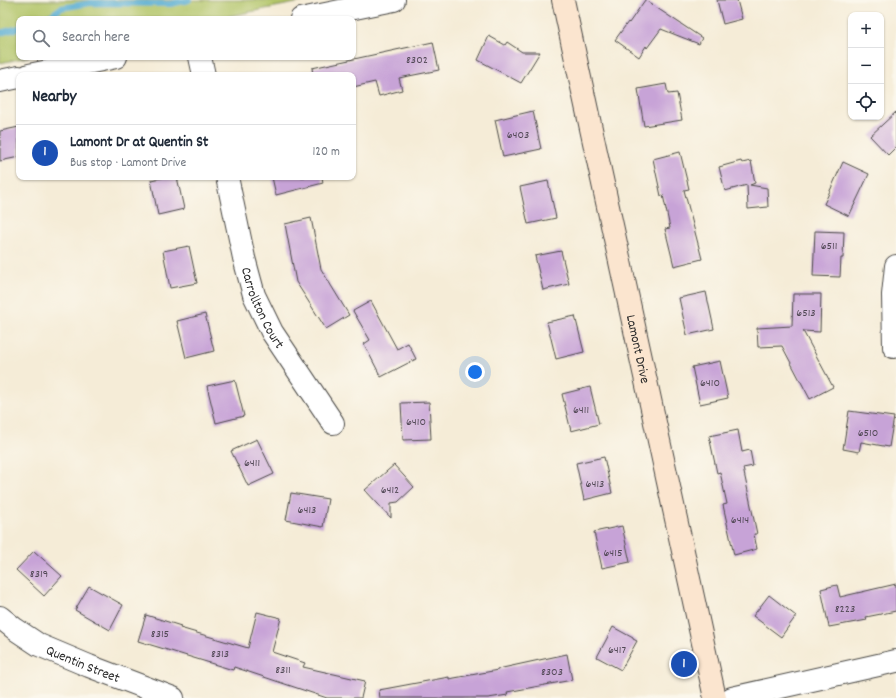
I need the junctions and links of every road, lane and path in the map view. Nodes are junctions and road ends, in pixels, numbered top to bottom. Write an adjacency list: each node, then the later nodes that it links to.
1 (394, 0): 3 (street)
2 (563, 0): 17 (street, Lamont Drive)
3 (316, 16)
4 (102, 60): 6 (street)
5 (201, 60): 7 (street)
6 (44, 72)
7 (203, 72)
8 (16, 78): 9 (street)
9 (0, 81)
10 (228, 180): 13 (street, Carrollton Court)
11 (896, 266): 12 (street)
12 (894, 347)
13 (332, 423)
14 (0, 616): 16 (street, Quentin Street)
15 (896, 662): 18 (street)
16 (173, 698)
17 (715, 698)
18 (732, 698)

